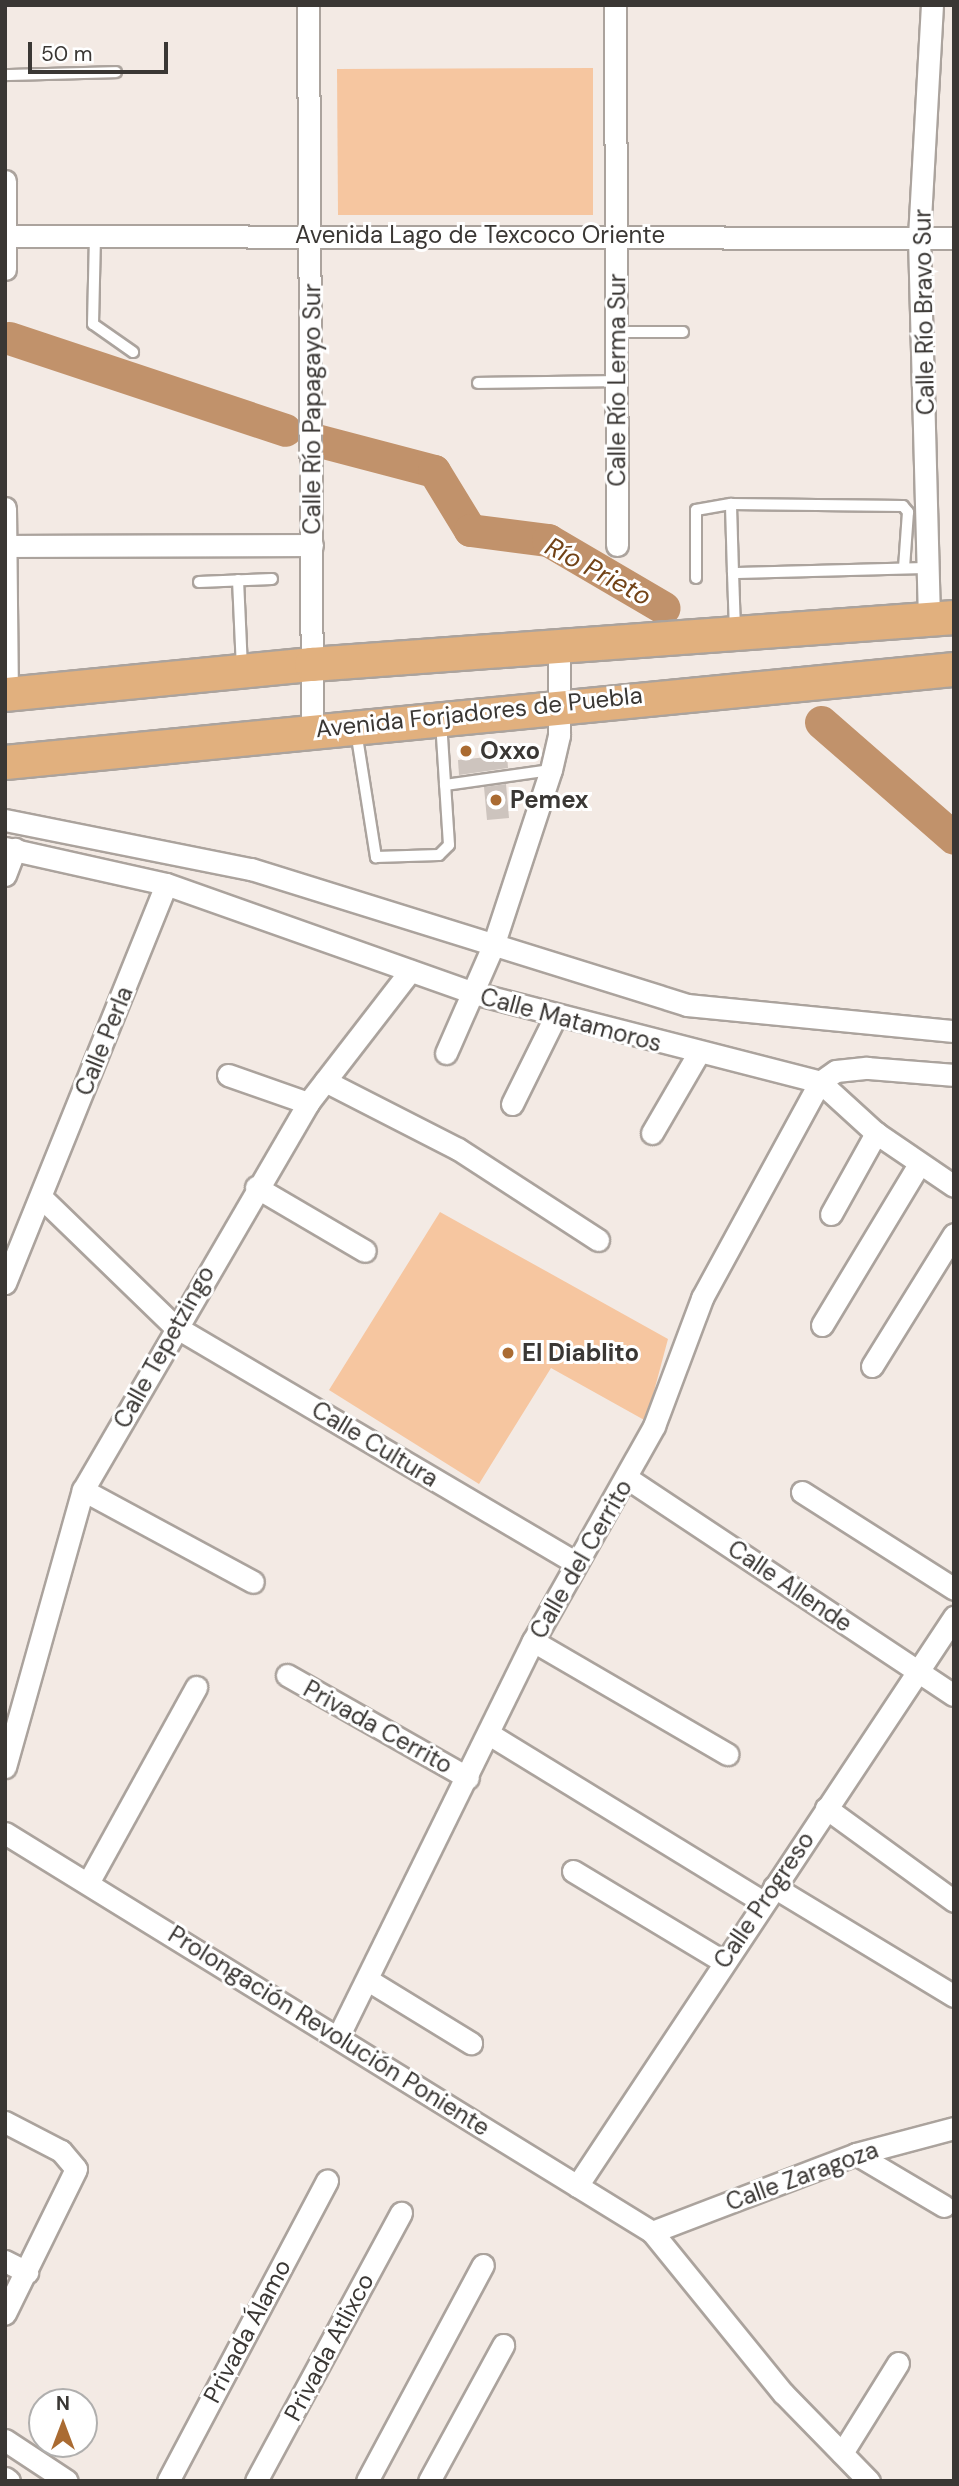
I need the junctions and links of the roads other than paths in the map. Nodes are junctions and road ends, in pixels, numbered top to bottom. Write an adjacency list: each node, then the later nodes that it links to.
1 (308, 5): 10 (street, Calle Río Papagayo Sur)
2 (615, 5): 7 (street, Calle Río Lerma Sur)
3 (932, 5): 11 (street, Calle Río Bravo Sur)
4 (116, 72): 5 (lane)
5 (5, 75)
6 (5, 181): 8 (street)
7 (618, 234): 10 (street, Avenida Lago de Texcoco Oriente); 11 (street, Avenida Lago de Texcoco Oriente); 14 (street, Calle Río Lerma Sur)
8 (6, 236): 9 (street, Avenida Lago de Texcoco Oriente); 13 (street)
9 (95, 236): 10 (street, Avenida Lago de Texcoco Oriente); 16 (lane)
10 (312, 236): 21 (street, Calle Río Papagayo Sur)
11 (919, 237): 12 (street, Avenida Lago de Texcoco Oriente); 25 (street, Calle Río Bravo Sur)
12 (954, 238)
13 (5, 269)
14 (618, 332): 15 (lane); 17 (street, Calle Río Lerma Sur)
15 (683, 332)
16 (133, 352)
17 (617, 381): 18 (lane); 22 (street, Calle Río Lerma Sur)
18 (478, 383)
19 (731, 503): 24 (lane); 26 (lane); 27 (lane)
20 (5, 508): 23 (street)
21 (312, 545): 23 (street); 34 (street, Calle Río Papagayo Sur)
22 (617, 545)
23 (6, 546): 37 (street)
24 (904, 568): 25 (lane); 26 (lane)
25 (930, 568): 31 (street, Calle Río Bravo Sur)
26 (733, 573): 32 (lane)
27 (696, 578)
28 (272, 579): 29 (lane)
29 (238, 580): 30 (lane); 36 (lane)
30 (199, 582)
31 (942, 618): 32 (main road)
32 (735, 633): 33 (main road)
33 (559, 645): 34 (main road); 38 (street)
34 (312, 664): 36 (main road); 41 (street, Calle Río Papagayo Sur)
35 (954, 669): 38 (main road, Avenida Forjadores de Puebla)
36 (242, 671): 37 (main road)
37 (6, 694)
38 (560, 705): 39 (main road, Avenida Forjadores de Puebla); 43 (street)
39 (441, 715): 40 (main road, Avenida Forjadores de Puebla); 44 (lane)
40 (355, 724): 41 (main road, Avenida Forjadores de Puebla); 44 (lane)
41 (312, 728): 42 (main road, Avenida Forjadores de Puebla)
42 (5, 762)
43 (551, 770): 44 (lane); 49 (street)
44 (445, 785)
45 (5, 820): 49 (street)
46 (10, 849): 47 (street); 48 (street, Calle Matamoros)
47 (5, 875)
48 (166, 884): 50 (street, Calle Matamoros); 67 (street, Calle Perla)
49 (493, 946): 51 (street); 53 (street)
50 (411, 971): 51 (street, Calle Matamoros); 58 (street, Calle Tepetzingo)
51 (474, 993): 52 (street, Calle Matamoros); 54 (street)
52 (555, 1017): 55 (street, Calle Matamoros); 61 (street)
53 (954, 1031)
54 (446, 1053)
55 (698, 1054): 59 (street, Calle Matamoros); 62 (street)
56 (228, 1075): 60 (street)
57 (954, 1075): 59 (street)
58 (325, 1081): 60 (street, Calle Tepetzingo); 70 (street)
59 (820, 1083): 63 (street, Calle Matamoros); 76 (street, Calle del Cerrito)
60 (308, 1103): 66 (street, Calle Tepetzingo)
61 (512, 1104)
62 (652, 1133)
63 (876, 1133): 64 (street, Calle Matamoros); 68 (street)
64 (919, 1164): 65 (street, Calle Matamoros); 73 (street)
65 (954, 1186)
66 (256, 1187): 71 (street); 74 (street, Calle Tepetzingo)
67 (42, 1198): 72 (street, Calle Perla); 74 (street, Calle Cultura)
68 (831, 1214)
69 (954, 1234): 75 (street)
70 (598, 1240)
71 (365, 1251)
72 (5, 1283)
73 (822, 1325)
74 (174, 1326): 77 (street, Calle Tepetzingo); 79 (street, Calle Cultura)
75 (872, 1366)
76 (626, 1478): 79 (street, Calle del Cerrito); 84 (street, Calle Allende)
77 (83, 1490): 80 (street); 90 (street, Calle Tepetzingo)
78 (802, 1492): 81 (street)
79 (575, 1562): 83 (street, Calle del Cerrito)
80 (253, 1582)
81 (954, 1589)
82 (954, 1617): 84 (street, Calle Progreso)
83 (533, 1641): 88 (street, Calle del Cerrito); 89 (street)
84 (919, 1671): 87 (street, Calle Allende); 92 (street, Calle Progreso)
85 (287, 1675): 91 (street, Privada Cerrito)
86 (196, 1687): 95 (street)
87 (954, 1695)
88 (489, 1734): 91 (street, Calle del Cerrito); 96 (street)
89 (726, 1754)
90 (5, 1767)
91 (468, 1778): 99 (street, Calle del Cerrito)
92 (826, 1808): 96 (street, Calle Progreso); 97 (street)
93 (5, 1833): 95 (street, Prolongación Revolución Poniente)
94 (573, 1871): 98 (street)
95 (88, 1883): 101 (street, Prolongación Revolución Poniente)
96 (769, 1895): 98 (street, Calle Progreso); 100 (street)
97 (954, 1901)
98 (723, 1961): 107 (street, Calle Progreso)
99 (368, 1980): 101 (street, Calle del Cerrito); 102 (street)
100 (954, 1996)
101 (339, 2035): 107 (street, Prolongación Revolución Poniente)
102 (471, 2043)
103 (5, 2122): 113 (street)
104 (954, 2128): 105 (street, Calle Zaragoza)
105 (856, 2154): 108 (street); 110 (street, Calle Zaragoza)
106 (327, 2181): 120 (street, Privada Álamo)
107 (577, 2186): 110 (street, Prolongación Revolución Poniente)
108 (944, 2206)
109 (401, 2213): 121 (street, Privada Atlixco)
110 (652, 2232): 118 (street, Prolongación Revolución Poniente)
111 (5, 2261): 113 (street)
112 (483, 2265): 122 (street)
113 (27, 2272): 114 (street)
114 (5, 2313)
115 (503, 2344): 123 (street)
116 (898, 2363): 118 (street)
117 (5, 2440): 119 (street)
118 (842, 2453): 124 (street, Prolongación Revolución Poniente)
119 (67, 2481)
120 (168, 2481)
121 (256, 2481)
122 (368, 2481)
123 (429, 2481)
124 (869, 2481)

